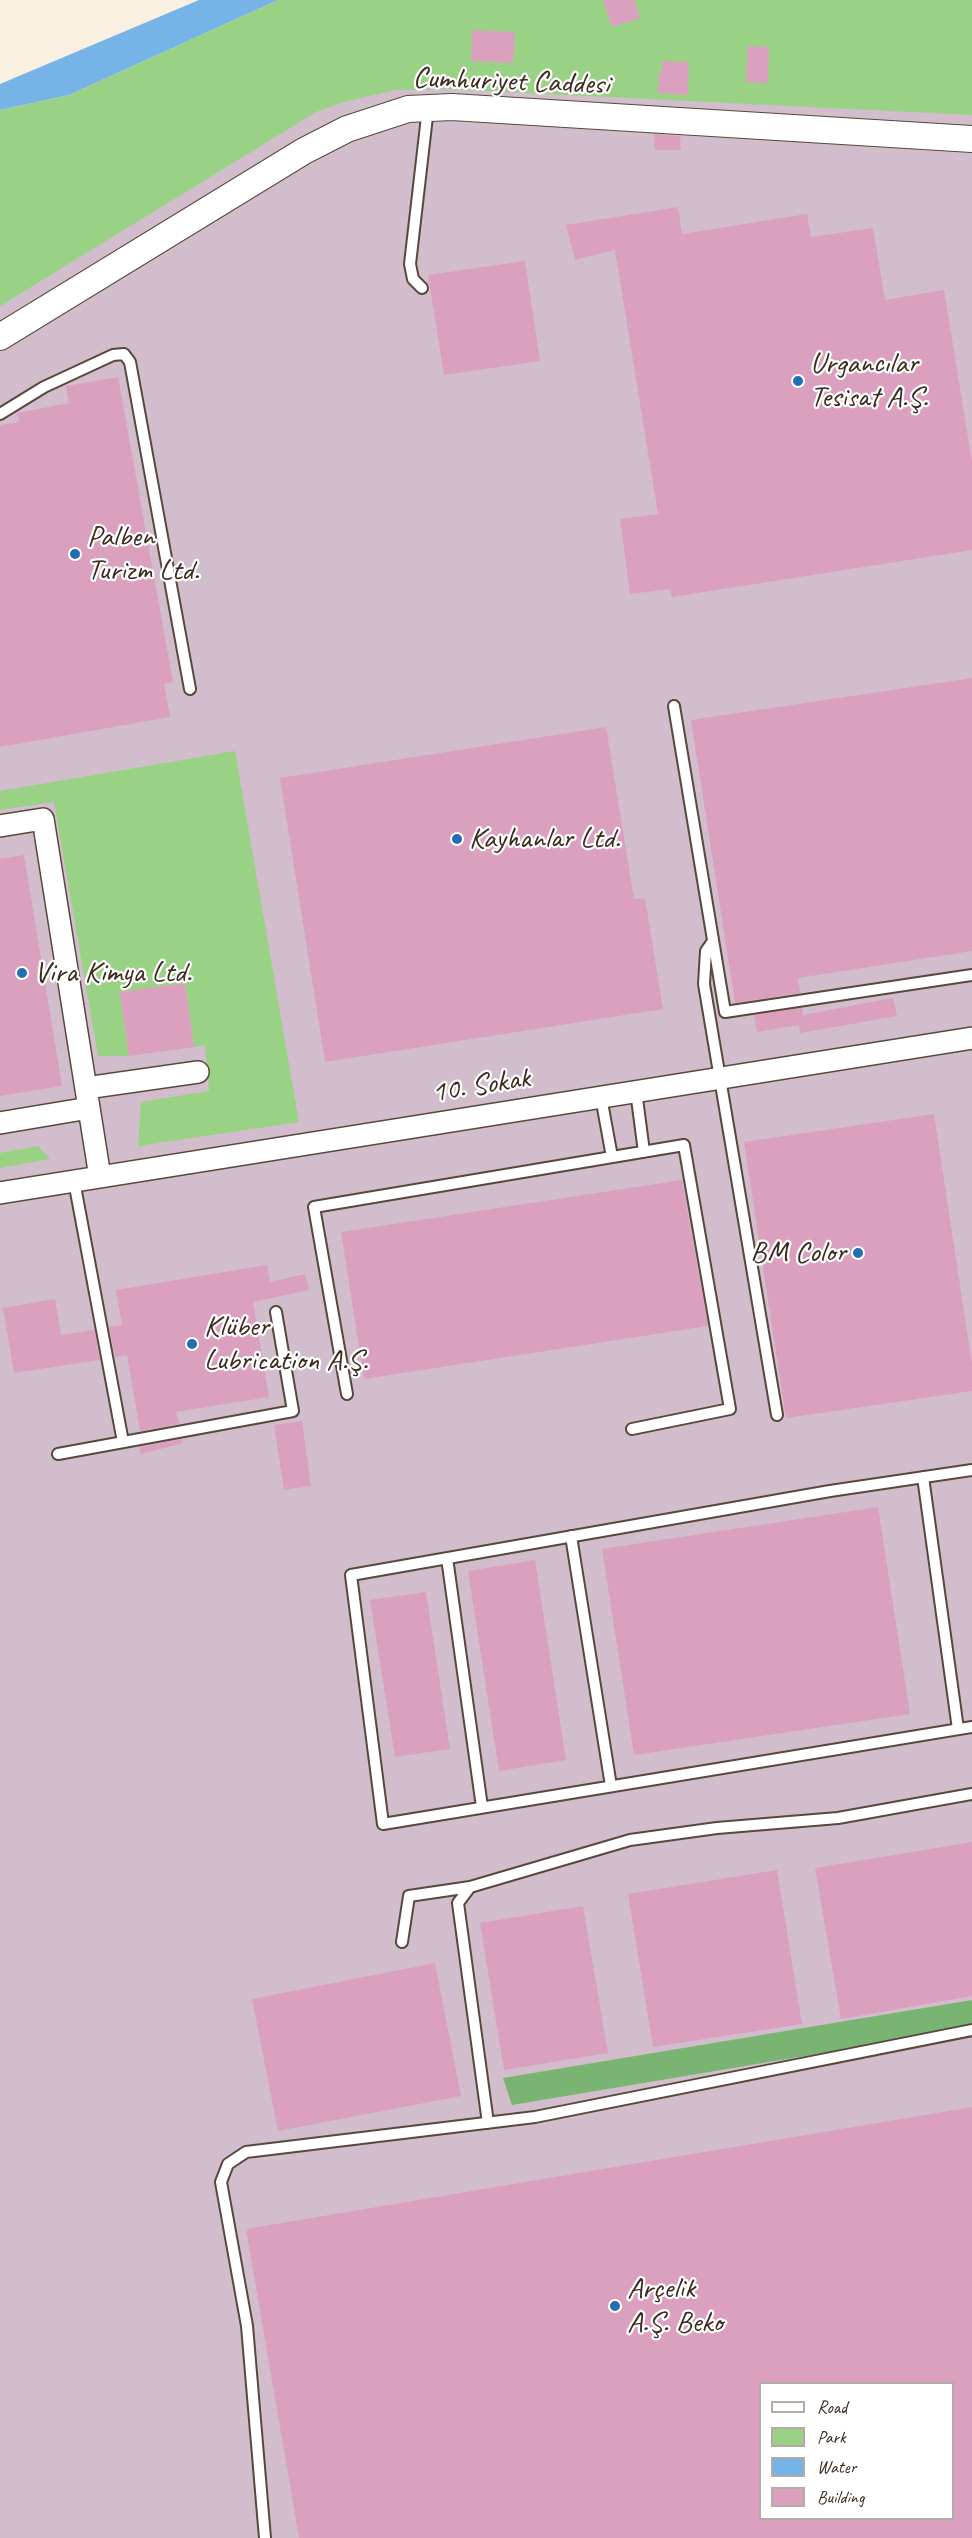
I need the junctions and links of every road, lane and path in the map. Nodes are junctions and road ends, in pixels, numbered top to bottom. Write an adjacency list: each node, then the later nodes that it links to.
1 (428, 108): 2 (street, Cumhuriyet Caddesi); 3 (lane); 4 (street, Cumhuriyet Caddesi)
2 (972, 139)
3 (422, 288)
4 (0, 336)
5 (0, 414): 6 (lane)
6 (190, 689)
7 (674, 706): 9 (lane)
8 (0, 826): 16 (street)
9 (713, 941): 10 (lane); 13 (lane)
10 (972, 975)
11 (972, 1038): 13 (street, 10. Sokak)
12 (198, 1072): 16 (street)
13 (720, 1078): 14 (street, 10. Sokak); 25 (lane)
14 (636, 1091): 15 (street, 10. Sokak); 18 (lane)
15 (601, 1097): 19 (lane); 20 (street, 10. Sokak)
16 (88, 1098): 17 (street); 20 (street)
17 (0, 1123)
18 (644, 1152): 19 (lane); 26 (lane)
19 (612, 1157): 24 (lane)
20 (100, 1177): 21 (street, 10. Sokak)
21 (74, 1181): 22 (street, 10. Sokak); 27 (lane)
22 (0, 1193)
23 (276, 1312): 27 (lane)
24 (347, 1394)
25 (777, 1415)
26 (633, 1429)
27 (123, 1442): 28 (lane)
28 (58, 1454)
29 (972, 1470): 30 (lane)
30 (923, 1477): 31 (lane); 34 (lane)
31 (571, 1536): 32 (lane); 35 (lane)
32 (447, 1558): 37 (lane); 37 (lane)
33 (972, 1727): 34 (lane)
34 (958, 1729): 35 (lane)
35 (611, 1786): 37 (lane)
36 (972, 1794): 38 (lane)
37 (482, 1807)
38 (470, 1887): 39 (lane); 41 (lane)
39 (402, 1942)
40 (972, 2030): 41 (lane)
41 (488, 2123): 42 (lane)
42 (265, 2538)

